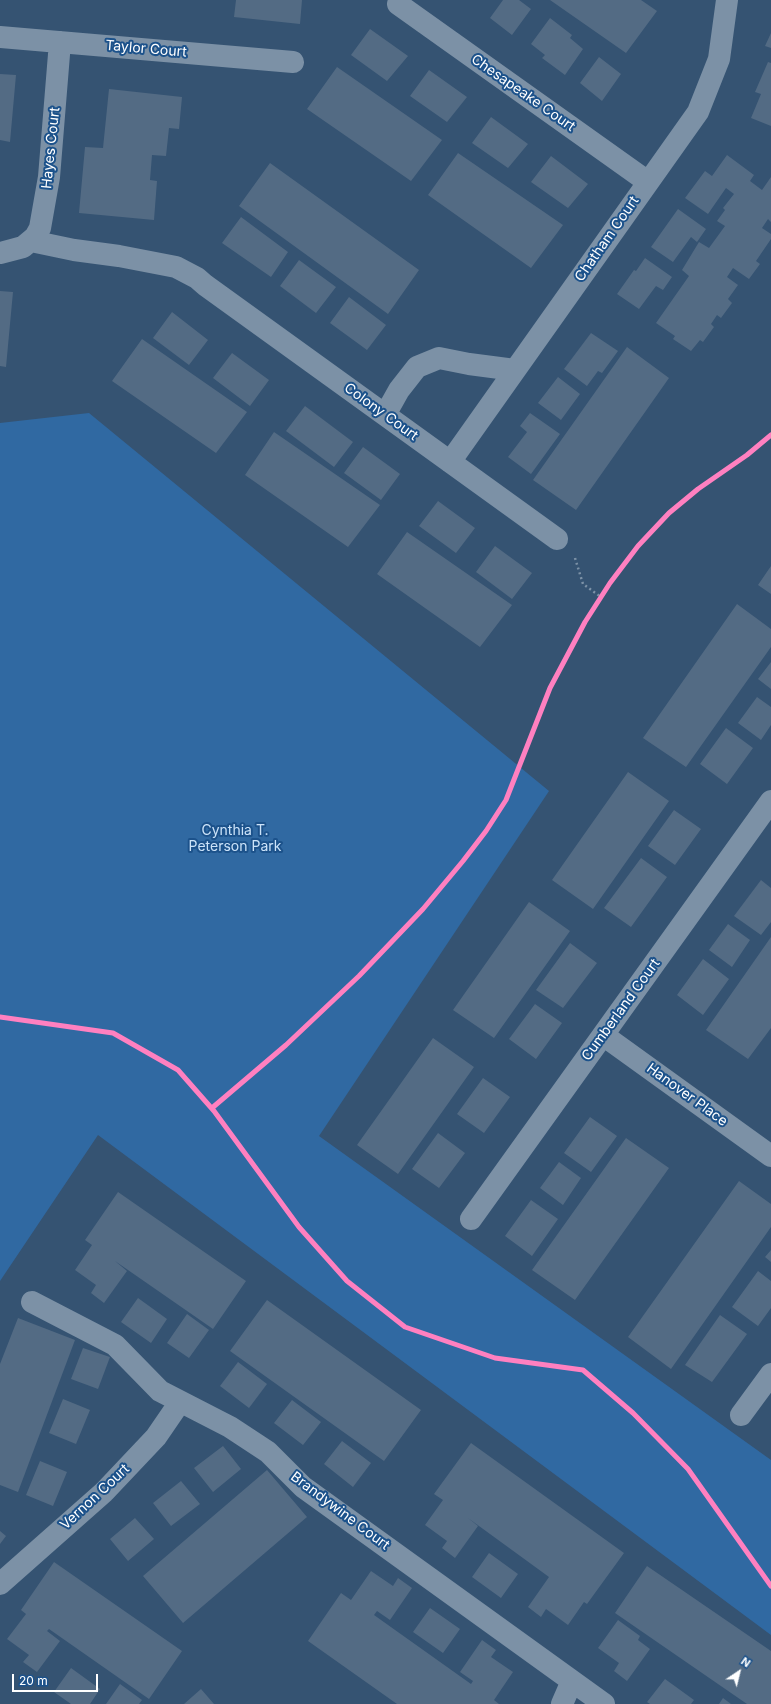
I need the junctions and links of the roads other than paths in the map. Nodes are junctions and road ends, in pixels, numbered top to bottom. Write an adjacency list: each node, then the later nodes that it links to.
1 (727, 0): 6 (street, Chatham Court)
2 (398, 4): 6 (street, Chesapeake Court)
3 (0, 37): 4 (street, Taylor Court)
4 (60, 42): 5 (street, Taylor Court); 7 (street, Hayes Court)
5 (293, 62)
6 (648, 182): 9 (street, Chatham Court)
7 (27, 244): 8 (street); 10 (street, Colony Court)
8 (0, 253)
9 (515, 370): 10 (street); 11 (street, Chatham Court)
10 (385, 415): 11 (street, Colony Court)
11 (450, 462): 12 (street, Colony Court)
12 (557, 539)
13 (771, 801): 14 (street, Cumberland Court)
14 (603, 1035): 15 (street, Hanover Place); 16 (street, Cumberland Court)
15 (771, 1156)
16 (471, 1219)
17 (32, 1302): 19 (street, Brandywine Court)
18 (771, 1374): 20 (street)
19 (180, 1402): 21 (street, Vernon Court); 22 (street, Brandywine Court)
20 (741, 1415)
21 (0, 1584)
22 (572, 1681): 23 (street); 24 (street, Brandywine Court)
23 (562, 1704)
24 (604, 1704)

